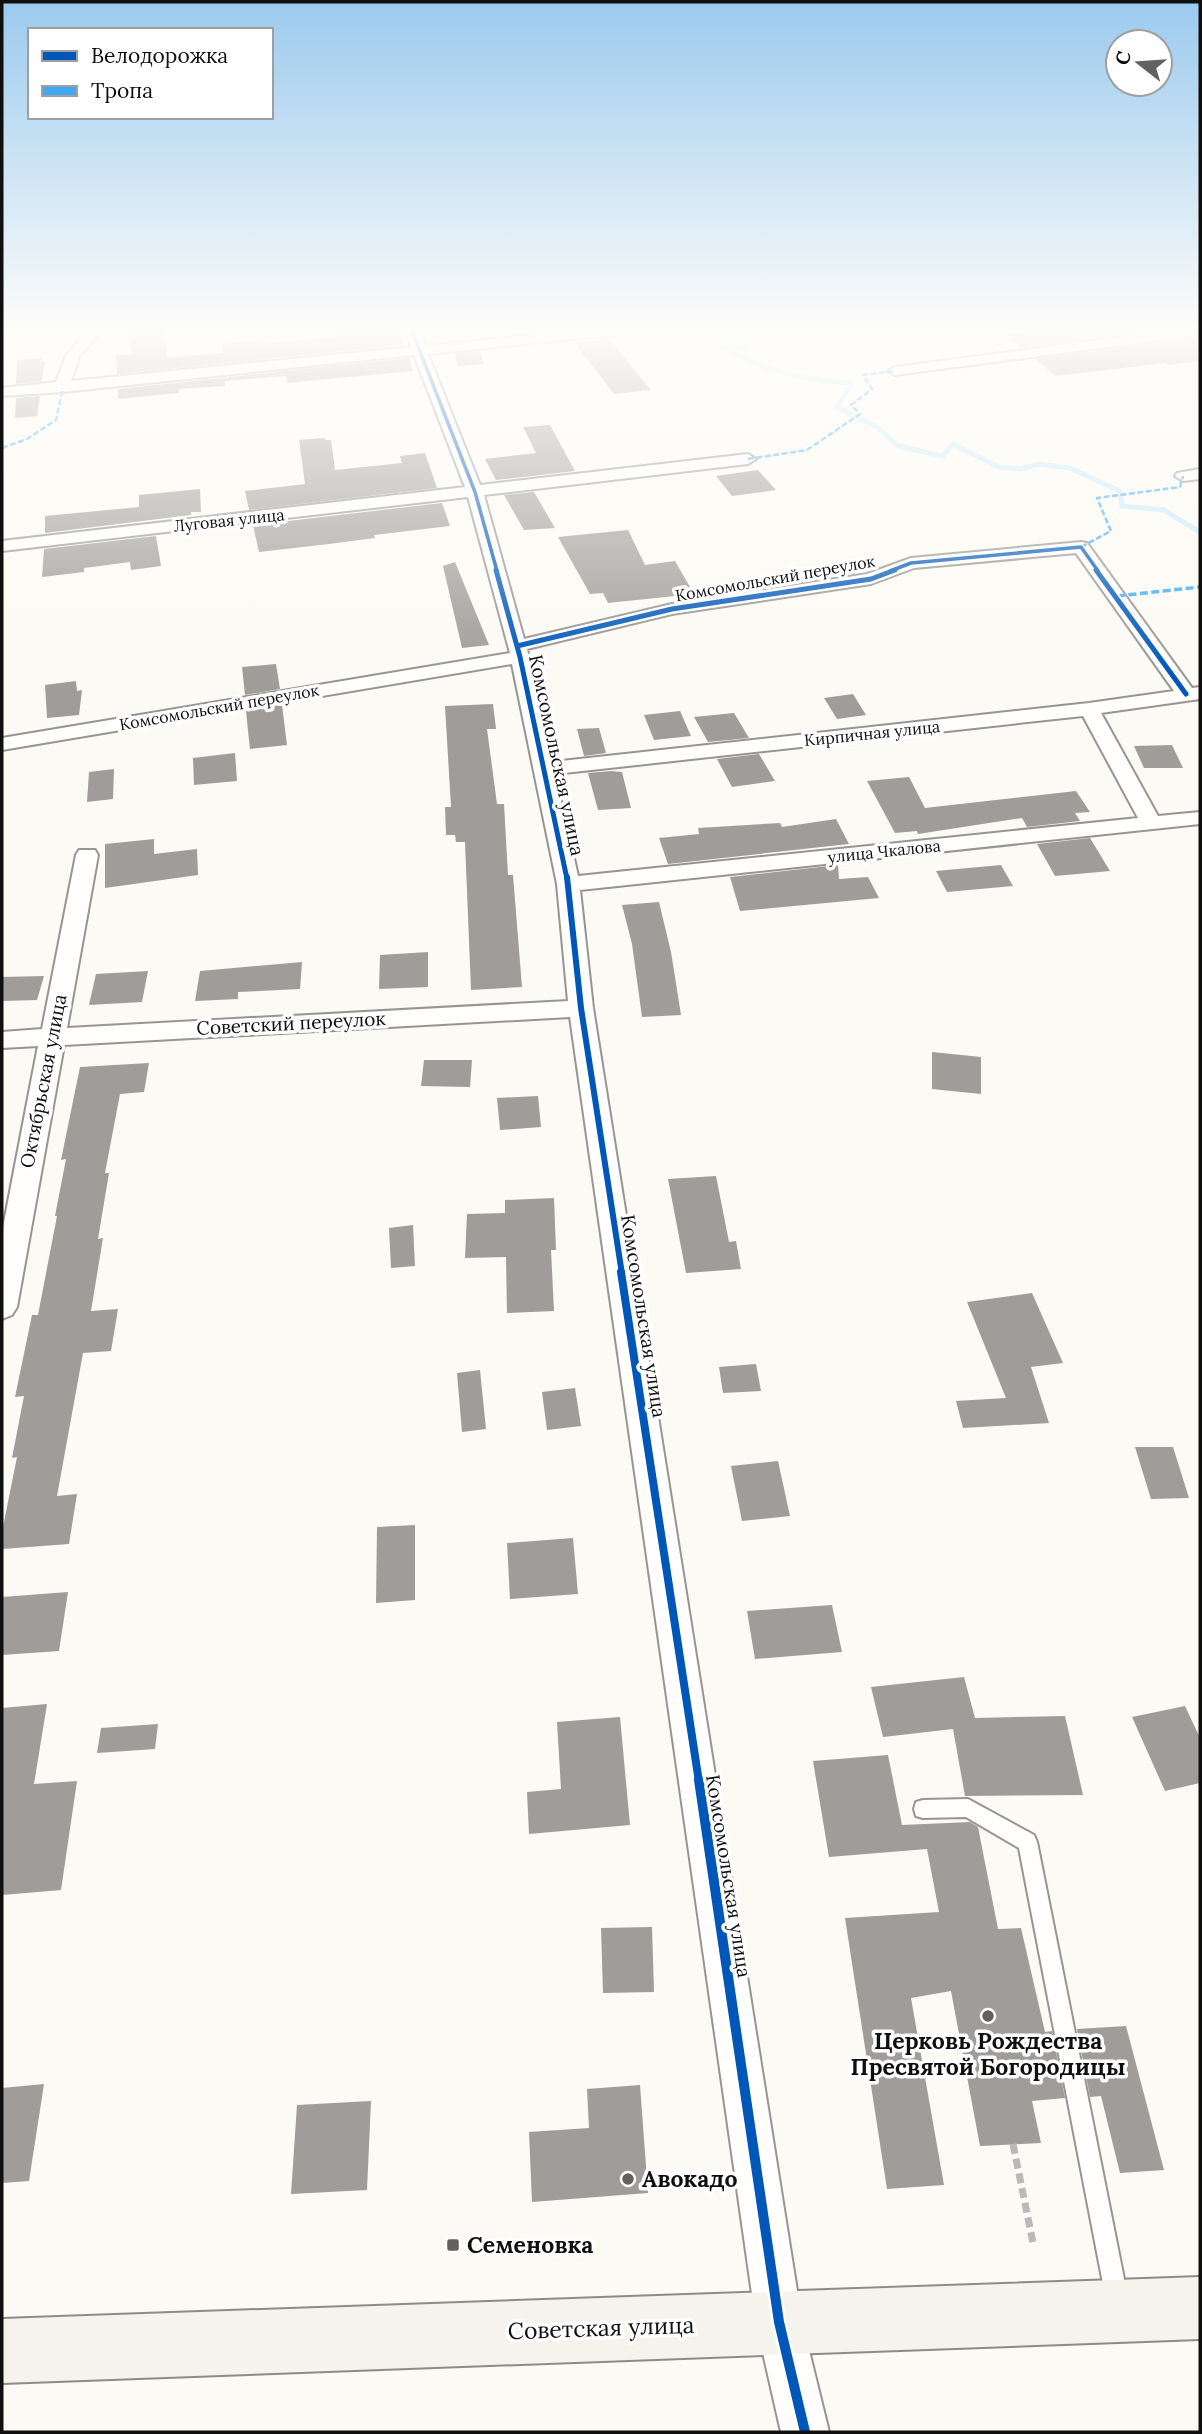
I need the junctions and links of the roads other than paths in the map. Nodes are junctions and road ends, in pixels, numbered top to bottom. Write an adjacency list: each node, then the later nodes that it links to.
1 (456, 445): 5 (street, Комсомольская улица)
2 (748, 459): 5 (street, Луговая улица)
3 (1200, 474): 4 (street)
4 (1183, 476)
5 (475, 492): 6 (street, Луговая улица); 7 (street, Комсомольская улица)
6 (2, 545)
7 (518, 652): 8 (street, Комсомольский переулок); 10 (street, Комсомольский переулок); 11 (street, Комсомольская улица)
8 (1193, 693): 9 (street, Кирпичная улица)
9 (1089, 709): 11 (street, Кирпичная улица); 13 (street)
10 (2, 744)
11 (544, 769): 15 (street, Комсомольская улица)
12 (1200, 818): 13 (street, улица Чкалова)
13 (1152, 824): 15 (street, улица Чкалова)
14 (87, 855): 17 (street, Октябрьская улица)
15 (568, 884): 16 (street, Комсомольская улица)
16 (581, 1007): 17 (street, Советский переулок); 23 (street, Комсомольская улица)
17 (51, 1036): 18 (street, Советский переулок); 19 (street, Октябрьская улица)
18 (2, 1040)
19 (2, 1307)
20 (923, 1809): 22 (lane)
21 (1200, 2308): 22 (main road, Советская улица)
22 (1120, 2311): 23 (main road, Советская улица)
23 (779, 2322): 24 (main road, Советская улица); 25 (street, Комсомольская улица)
24 (2, 2351)
25 (805, 2432)

